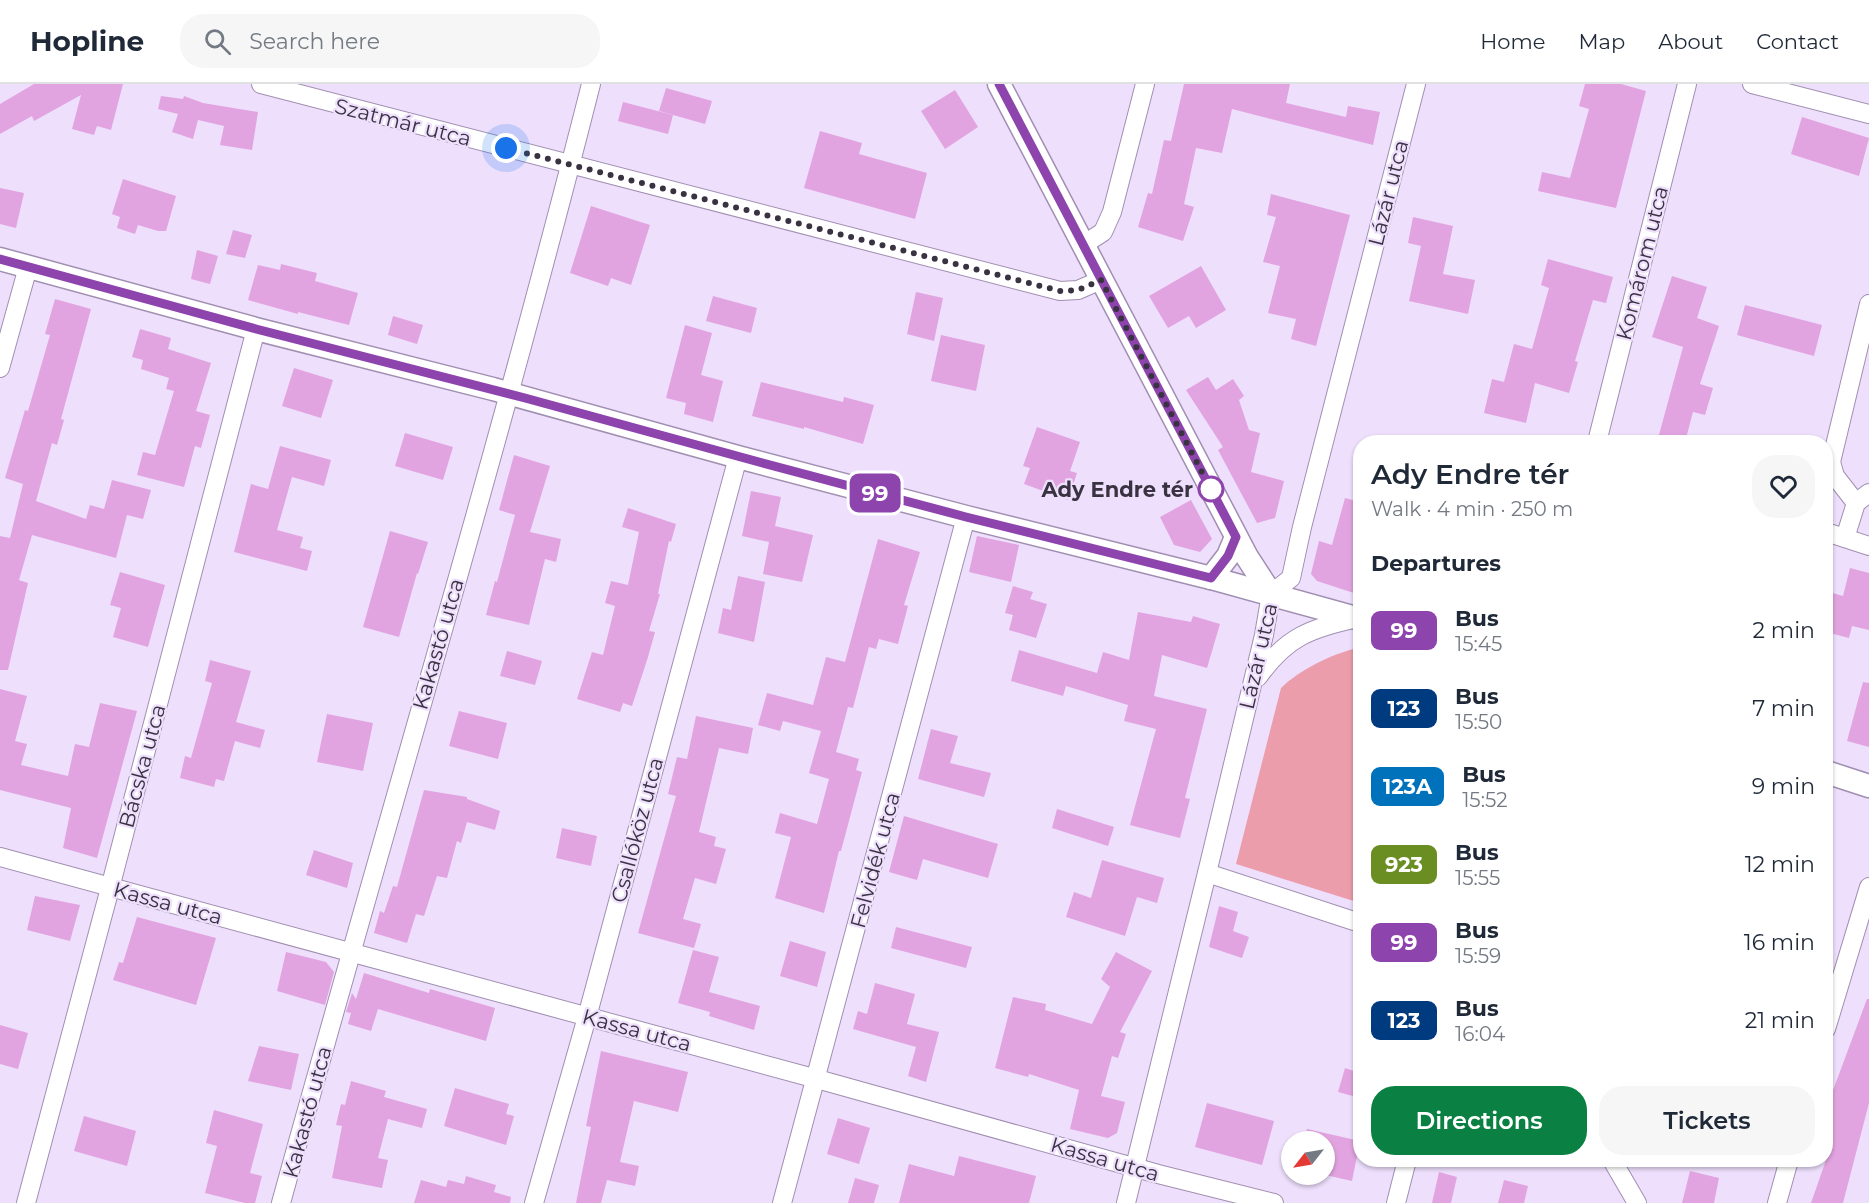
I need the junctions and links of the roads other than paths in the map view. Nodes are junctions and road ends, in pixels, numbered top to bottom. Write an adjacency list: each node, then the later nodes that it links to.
1 (261, 84): 8 (street, Szatmár utca)
2 (591, 84): 10 (street, Kakastó utca)
3 (999, 84): 11 (street)
4 (1144, 84): 11 (street)
5 (1416, 84): 30 (street, Lázár utca)
6 (1687, 84): 19 (street, Komárom utca)
7 (1752, 84): 9 (street)
8 (313, 91): 10 (street, Szatmár utca)
9 (1869, 114)
10 (571, 164): 14 (street, Szatmár utca); 18 (street, Kakastó utca)
11 (1083, 245): 14 (street)
12 (0, 259): 13 (street)
13 (28, 267): 16 (street); 17 (street)
14 (1101, 280): 26 (street)
15 (1869, 304): 20 (street)
16 (256, 329): 18 (street); 39 (street, Bácska utca)
17 (0, 369)
18 (510, 394): 21 (street); 41 (street, Kakastó utca)
19 (1599, 435)
20 (1833, 454)
21 (738, 457): 24 (street); 43 (street, Csallóköz utca)
22 (1833, 469): 23 (street)
23 (1863, 498): 27 (street)
24 (966, 517): 29 (street); 44 (street, Felvidék utca)
25 (1833, 534): 27 (street)
26 (1236, 537): 29 (street); 30 (street)
27 (1845, 538): 28 (street)
28 (1869, 546)
29 (1211, 578): 30 (street)
30 (1271, 594): 31 (street); 33 (street, Lázár utca)
31 (1353, 617)
32 (1353, 620): 33 (street)
33 (1252, 686): 37 (street, Lázár utca)
34 (1833, 774): 35 (street)
35 (1869, 786)
36 (0, 857): 39 (street, Kassa utca)
37 (1207, 873): 40 (street); 48 (street, Lázár utca)
38 (1869, 887): 42 (street)
39 (110, 888): 41 (street, Kassa utca); 49 (street, Bácska utca)
40 (1353, 921)
41 (351, 951): 43 (street, Kassa utca); 50 (street, Kakastó utca)
42 (1833, 1006)
43 (587, 1017): 44 (street, Kassa utca); 51 (street, Csallóköz utca)
44 (817, 1079): 48 (street, Kassa utca); 52 (street, Felvidék utca)
45 (1405, 1167): 55 (street)
46 (1616, 1167): 56 (street)
47 (1787, 1167): 57 (street)
48 (1136, 1168): 53 (street, Lázár utca); 54 (street, Kassa utca)
49 (26, 1203)
50 (282, 1203)
51 (534, 1203)
52 (782, 1203)
53 (1126, 1203)
54 (1274, 1203)
55 (1396, 1203)
56 (1637, 1203)
57 (1777, 1203)

